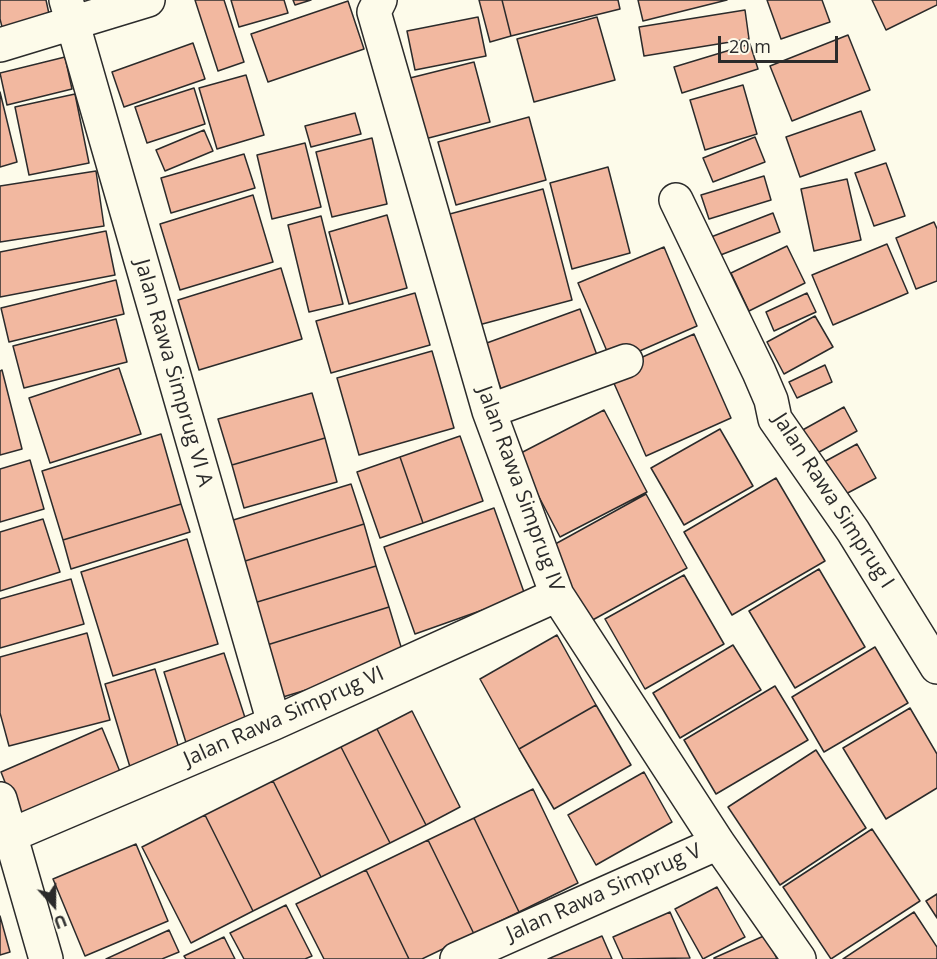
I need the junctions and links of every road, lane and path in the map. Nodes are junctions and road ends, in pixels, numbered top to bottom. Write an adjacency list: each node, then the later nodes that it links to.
1 (148, 0): 3 (street)
2 (380, 0): 7 (street, Jalan Rawa Simprug IV)
3 (69, 11): 4 (street); 10 (street, Jalan Rawa Simprug VI A)
4 (0, 45)
5 (675, 200): 9 (street, Jalan Rawa Simprug I)
6 (627, 361): 7 (street)
7 (489, 411): 8 (street, Jalan Rawa Simprug IV)
8 (558, 595): 10 (street, Jalan Rawa Simprug VI); 12 (street, Jalan Rawa Simprug IV)
9 (937, 667)
10 (274, 723): 11 (street, Jalan Rawa Simprug VI)
11 (3, 814): 13 (street)
12 (718, 843): 14 (street, Jalan Rawa Simprug V); 15 (street, Jalan Rawa Simprug IV)
13 (46, 959)
14 (457, 959)
15 (799, 959)

